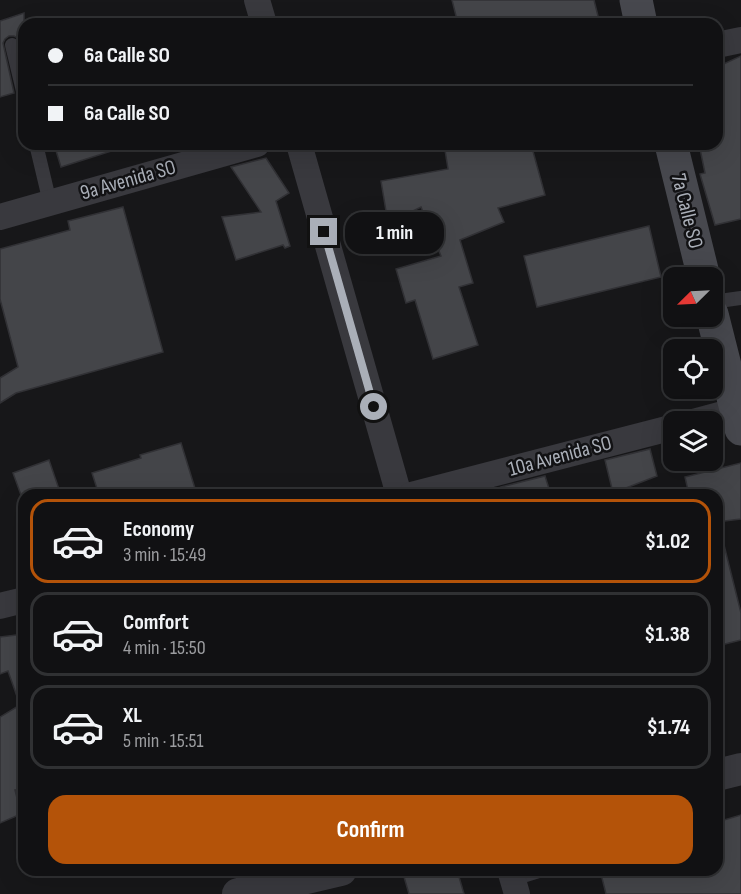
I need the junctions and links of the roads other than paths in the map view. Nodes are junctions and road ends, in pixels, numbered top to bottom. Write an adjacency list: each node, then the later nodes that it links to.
1 (257, 0): 3 (street)
2 (636, 0): 4 (main road)
3 (262, 18)
4 (640, 18)
5 (741, 40): 6 (street)
6 (723, 44)
7 (12, 45): 8 (lane)
8 (18, 70)
9 (37, 150): 13 (lane)
10 (236, 150): 13 (street, 9a Avenida SO)
11 (301, 150): 22 (street)
12 (672, 150): 15 (main road, 7a Calle SO)
13 (50, 203): 14 (street, 9a Avenida SO)
14 (0, 217)
15 (701, 267)
16 (741, 298): 17 (lane)
17 (723, 300)
18 (715, 327): 19 (main road)
19 (739, 416): 20 (street)
20 (723, 418)
21 (663, 430): 23 (street, 10a Avenida SO)
22 (397, 489)
23 (434, 489)
24 (18, 602): 25 (street)
25 (0, 606)
26 (741, 769): 27 (street)
27 (723, 774)
28 (315, 876): 29 (street)
29 (238, 894)

